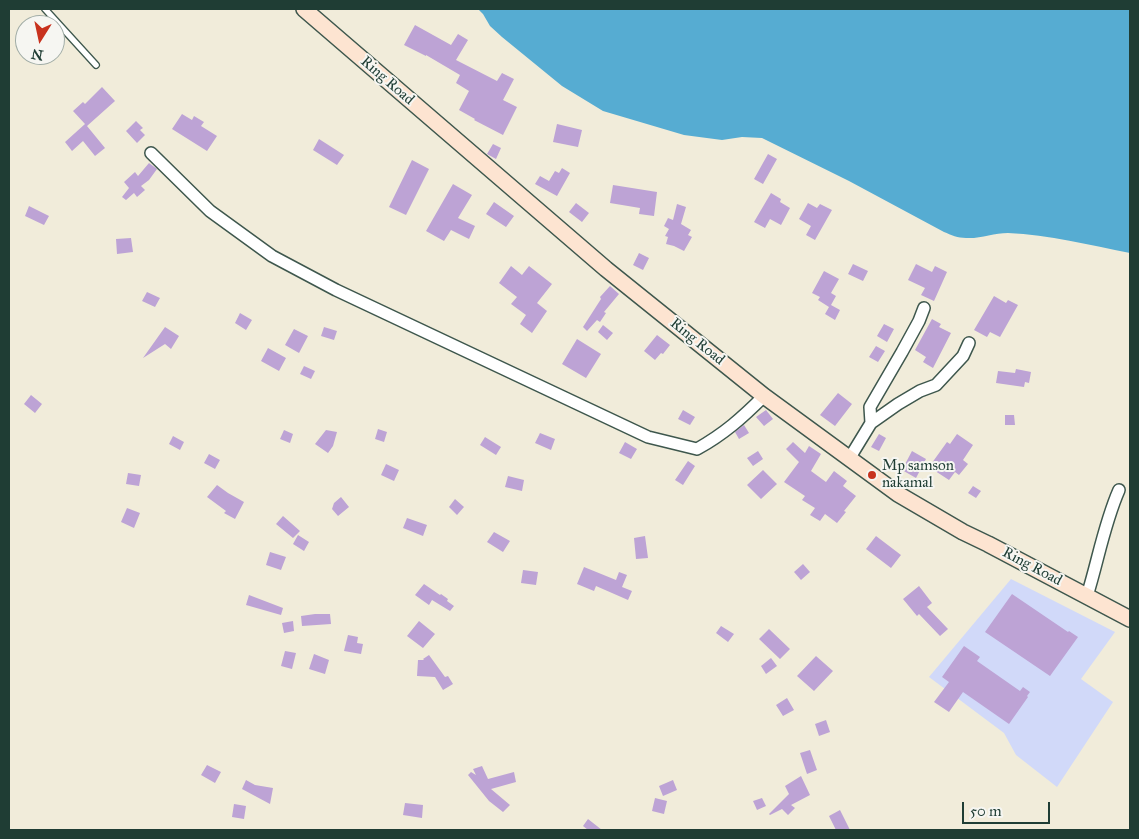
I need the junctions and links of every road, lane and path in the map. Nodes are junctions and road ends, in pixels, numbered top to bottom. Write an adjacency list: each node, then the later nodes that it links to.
1 (45, 9): 3 (lane)
2 (304, 9): 7 (main road, Ring Road)
3 (96, 65)
4 (151, 153): 7 (street)
5 (924, 308): 8 (street)
6 (969, 343): 8 (street)
7 (764, 396): 9 (main road, Ring Road)
8 (872, 424): 9 (street)
9 (849, 458): 11 (main road, Ring Road)
10 (1119, 490): 11 (street)
11 (1087, 596): 12 (main road, Ring Road)
12 (1130, 619)

